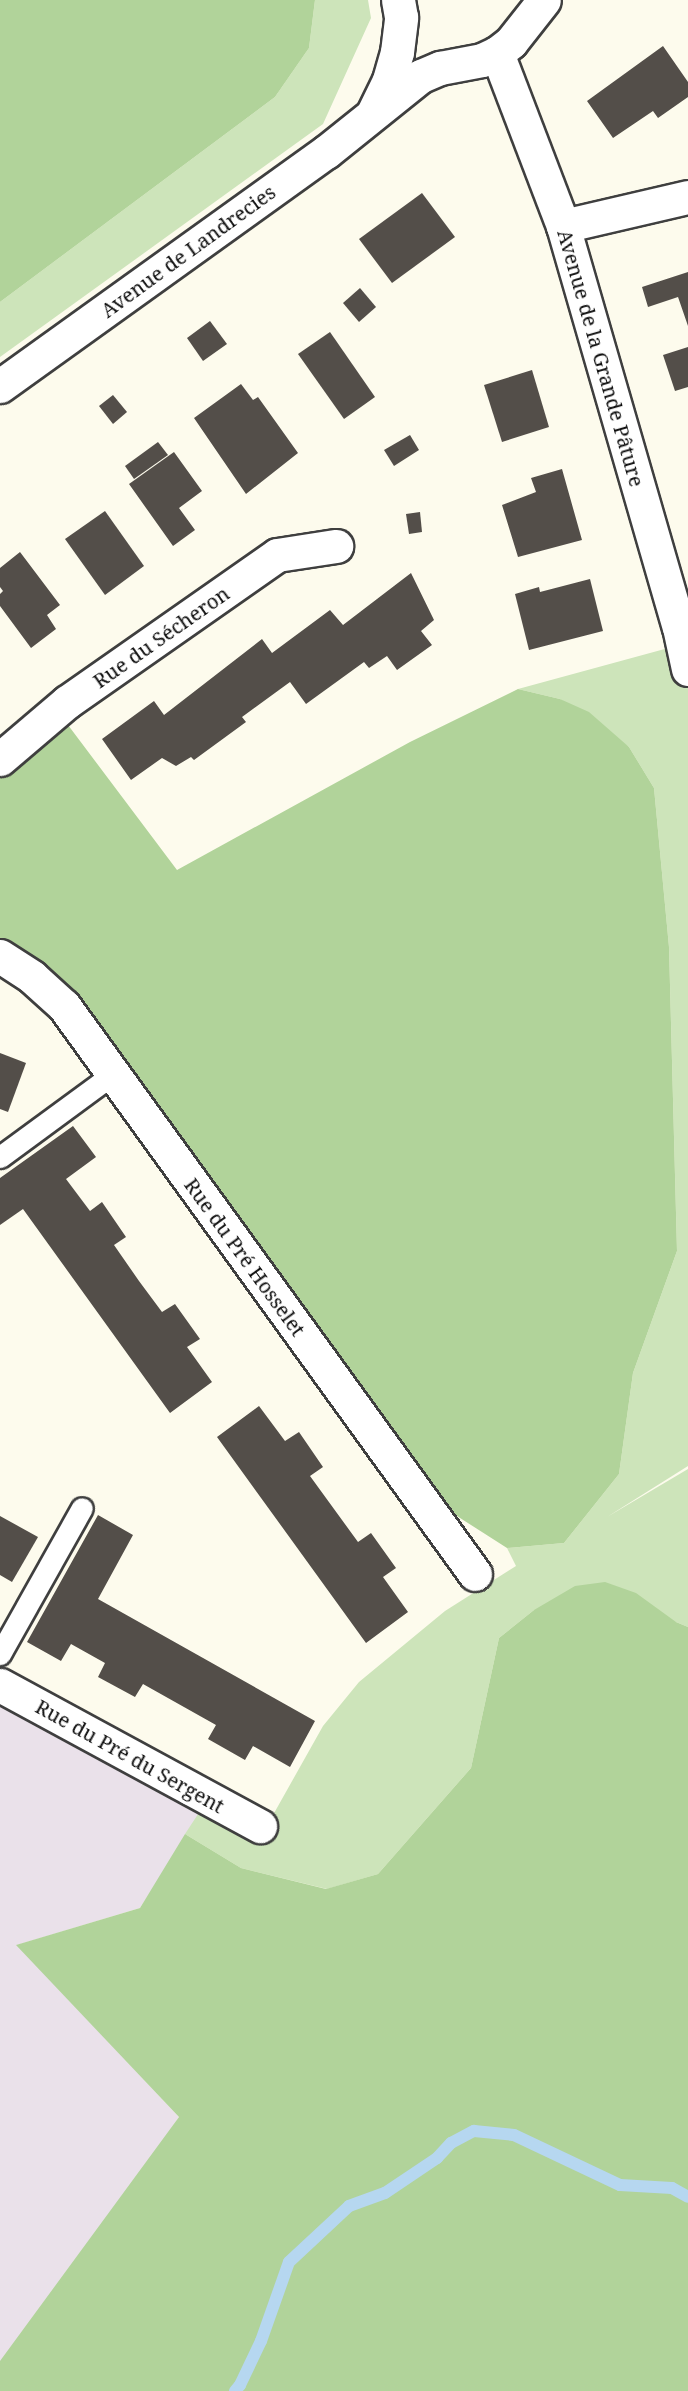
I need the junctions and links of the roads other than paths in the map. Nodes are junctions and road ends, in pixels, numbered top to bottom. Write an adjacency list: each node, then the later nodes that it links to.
1 (527, 0): 4 (street)
2 (544, 0): 4 (street)
3 (399, 8): 5 (street); 6 (street)
4 (504, 47): 5 (street, Avenue de Landrecies); 8 (street, Avenue de la Grande Pâture)
5 (465, 63): 6 (street, Avenue de Landrecies)
6 (373, 112): 9 (street, Avenue de Landrecies)
7 (688, 197): 8 (street)
8 (563, 226): 11 (street, Avenue de la Grande Pâture)
9 (0, 386)
10 (336, 546): 12 (street, Rue du Sécheron)
11 (688, 669)
12 (0, 759)
13 (0, 956): 14 (street, Rue du Pré Hosselet)
14 (112, 1074): 15 (lane); 17 (street, Rue du Pré Hosselet)
15 (0, 1157)
16 (82, 1508): 18 (lane)
17 (475, 1574)
18 (0, 1653)
19 (0, 1685): 20 (street, Rue du Pré du Sergent)
20 (260, 1826)

